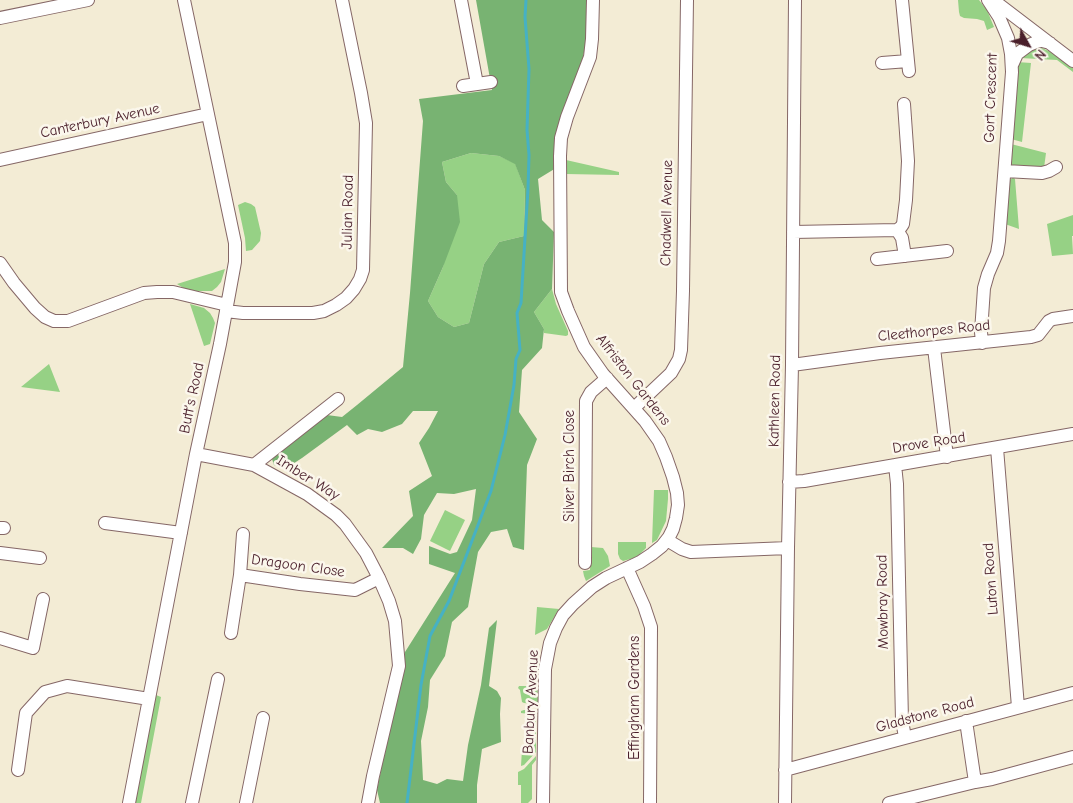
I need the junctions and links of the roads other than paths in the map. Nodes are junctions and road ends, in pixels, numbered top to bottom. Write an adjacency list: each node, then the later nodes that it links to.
1 (88, 0): 11 (street)
2 (184, 0): 20 (street, Butt's Road)
3 (342, 0): 30 (street, Julian Road)
4 (460, 0): 17 (street)
5 (593, 0): 35 (street, Alfriston Gardens)
6 (687, 0): 37 (street, Chadwell Avenue)
7 (795, 0): 25 (street, Kathleen Road)
8 (902, 0): 14 (street)
9 (988, 0): 15 (street, Gort Crescent)
10 (993, 0): 12 (street)
11 (0, 18)
12 (1050, 43): 13 (street); 15 (street)
13 (1073, 61)
14 (882, 63)
15 (1012, 67): 23 (street, Gort Crescent)
16 (491, 82): 17 (street)
17 (477, 84): 18 (street)
18 (463, 86)
19 (904, 104): 24 (street)
20 (208, 114): 21 (street, Canterbury Avenue); 30 (street, Butt's Road)
21 (0, 160)
22 (1056, 167): 23 (street)
23 (1004, 171): 32 (street, Gort Crescent)
24 (897, 230): 25 (street); 27 (street)
25 (793, 232): 34 (street, Kathleen Road)
26 (947, 251): 27 (street)
27 (905, 256): 28 (street)
28 (877, 259)
29 (0, 264): 30 (street, Julian Road)
30 (227, 308): 40 (street, Butt's Road)
31 (1073, 316): 32 (street, Cleethorpes Road)
32 (982, 342): 33 (street, Cleethorpes Road)
33 (934, 348): 34 (street, Cleethorpes Road); 41 (street)
34 (792, 365): 44 (street, Kathleen Road)
35 (607, 378): 37 (street, Alfriston Gardens); 52 (street, Silver Birch Close)
36 (338, 399): 42 (street)
37 (634, 408): 48 (street, Alfriston Gardens)
38 (1073, 434): 39 (street, Drove Road)
39 (997, 448): 41 (street, Drove Road); 62 (street, Luton Road)
40 (196, 454): 42 (street, Imber Way); 46 (street, Butt's Road)
41 (947, 457): 43 (street, Drove Road)
42 (254, 464): 55 (street, Imber Way)
43 (895, 465): 44 (street, Drove Road); 65 (street, Mowbray Road)
44 (789, 482): 49 (street, Kathleen Road)
45 (105, 523): 46 (street)
46 (181, 533): 61 (street, Butt's Road)
47 (243, 534): 54 (street, Dragoon Close)
48 (667, 540): 49 (street); 53 (street, Banbury Avenue)
49 (788, 548): 68 (street, Kathleen Road)
50 (0, 553): 51 (street)
51 (33, 561)
52 (585, 563)
53 (627, 568): 74 (street, Banbury Avenue); 75 (street, Effingham Gardens)
54 (240, 574): 55 (street, Dragoon Close); 57 (street, Dragoon Close)
55 (379, 578): 73 (street, Imber Way)
56 (43, 599): 58 (street)
57 (231, 633)
58 (0, 638)
59 (218, 679): 71 (street)
60 (1073, 693): 62 (street, Gladstone Road)
61 (149, 699): 67 (street); 70 (street, Butt's Road)
62 (1018, 707): 64 (street, Gladstone Road)
63 (263, 718): 72 (street)
64 (966, 721): 65 (street, Gladstone Road); 69 (street)
65 (905, 737): 68 (street, Gladstone Road)
66 (1073, 757): 69 (street)
67 (18, 770)
68 (785, 770): 76 (street, Kathleen Road)
69 (975, 782): 77 (street)
70 (129, 803)
71 (192, 803)
72 (246, 803)
73 (368, 803)
74 (544, 803)
75 (650, 803)
76 (785, 803)
77 (889, 803)

